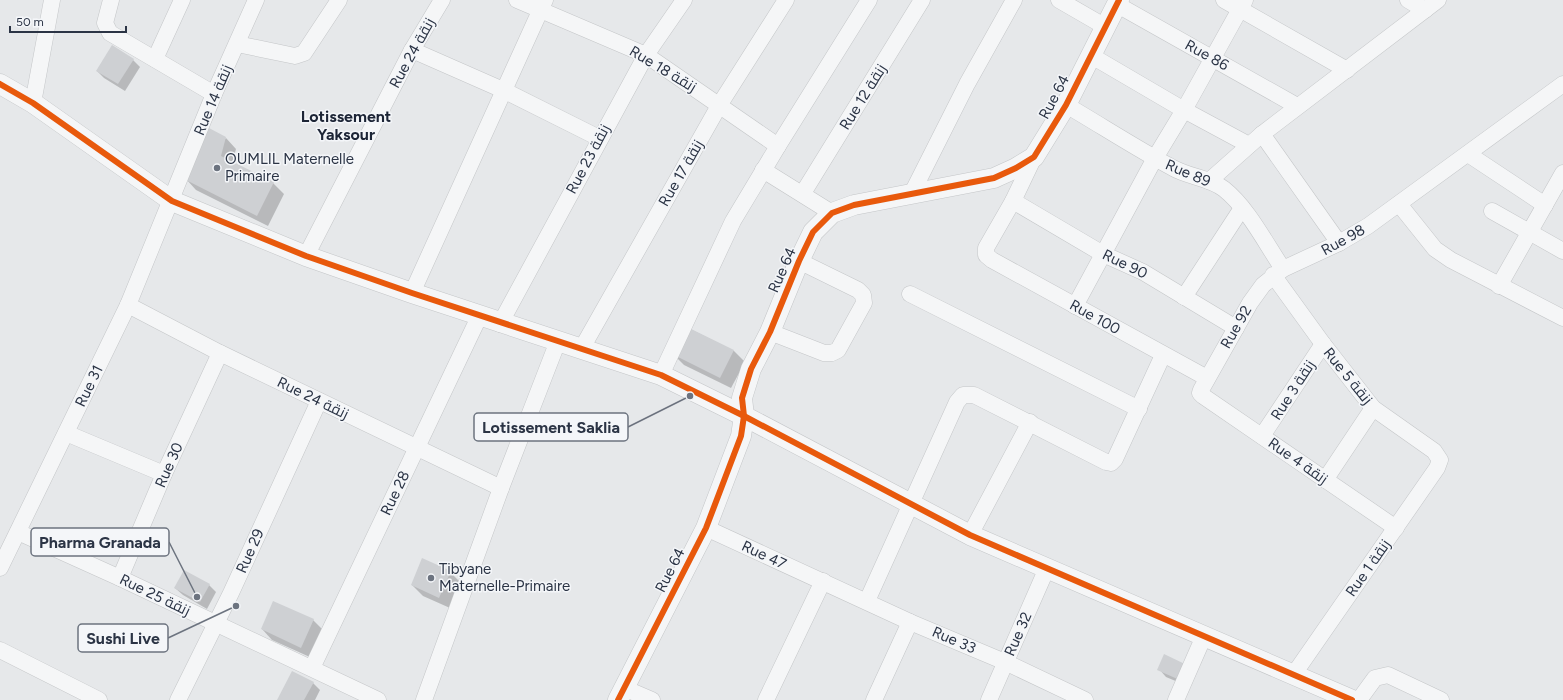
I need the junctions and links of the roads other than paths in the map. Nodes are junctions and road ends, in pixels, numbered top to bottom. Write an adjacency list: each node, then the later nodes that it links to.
1 (52, 0): 33 (street)
2 (111, 0): 27 (street)
3 (182, 0): 27 (street)
4 (256, 0): 22 (street, Rue 14 زنقة)
5 (339, 0): 22 (street)
6 (442, 0): 23 (street, Rue 24 زنقة)
7 (517, 0): 18 (street, Rue 18 زنقة)
8 (684, 0): 24 (street, Rue 23 زنقة)
9 (786, 0): 34 (street, Rue 17 زنقة)
10 (869, 0): 41 (street)
11 (922, 0): 48 (street, Rue 12 زنقة)
12 (1014, 0): 49 (street)
13 (1059, 0): 21 (street)
14 (1224, 0): 19 (street)
15 (1408, 0): 20 (street)
16 (1438, 0): 20 (street)
17 (1118, 2): 21 (street, Rue 64); 26 (street, Rue 86)
18 (542, 4): 24 (street, Rue 18 زنقة); 31 (street)
19 (1242, 4): 26 (street); 28 (street)
20 (1425, 10): 28 (street)
21 (1104, 26): 25 (street, Rue 64)
22 (237, 44): 32 (street, Rue 14 زنقة)
23 (412, 50): 31 (street); 61 (street, Rue 24 زنقة)
24 (646, 55): 34 (street, Rue 18 زنقة); 39 (street, Rue 23 زنقة)
25 (1090, 55): 35 (street, Rue 64); 37 (street)
26 (1212, 58): 36 (street, Rue 86); 37 (street)
27 (155, 59): 32 (street)
28 (1347, 70): 36 (street)
29 (0, 84): 33 (street)
30 (1563, 84): 42 (street, Rue 98)
31 (503, 90): 39 (street); 65 (street)
32 (214, 94): 50 (street, Rue 14 زنقة)
33 (33, 103): 50 (street)
34 (720, 104): 41 (street, Rue 18 زنقة); 77 (street, Rue 17 زنقة)
35 (1066, 105): 43 (street, Rue 64); 44 (street, Rue 89)
36 (1297, 106): 38 (street)
37 (1184, 110): 40 (street); 44 (street)
38 (1262, 134): 40 (street); 58 (street)
39 (599, 138): 72 (street, Rue 23 زنقة)
40 (1249, 145): 47 (street)
41 (778, 146): 45 (street)
42 (1468, 154): 52 (street, Rue 98); 53 (street)
43 (1034, 157): 49 (street, Rue 64); 51 (street)
44 (1155, 158): 47 (street, Rue 89); 60 (street)
45 (763, 170): 48 (street); 80 (street)
46 (1563, 173): 53 (street)
47 (1209, 181): 54 (street, Rue 89)
48 (803, 193): 56 (street)
49 (911, 195): 56 (street, Rue 64)
50 (172, 201): 61 (street); 68 (street, Rue 31)
51 (1013, 202): 60 (street, Rue 90); 69 (street, Rue 100)
52 (1399, 204): 58 (street, Rue 98); 64 (street)
53 (1545, 205): 57 (street)
54 (1242, 208): 63 (street, Rue 89); 67 (street)
55 (1492, 211): 57 (street)
56 (832, 213): 62 (street, Rue 64)
57 (1530, 234): 59 (street); 64 (street)
58 (1339, 243): 63 (street, Rue 98)
59 (1563, 251)
60 (1103, 254): 67 (street, Rue 90); 69 (street)
61 (306, 256): 65 (street)
62 (799, 261): 74 (street, Rue 64); 74 (street)
63 (1278, 272): 73 (street, Rue 92); 76 (street, Rue 5 زنقة)
64 (1499, 286): 71 (street)
65 (412, 293): 70 (street)
66 (910, 294): 85 (street)
67 (1184, 298): 73 (street, Rue 90)
68 (128, 305): 78 (street, Rue 24 زنقة); 88 (street, Rue 31)
69 (1075, 306): 79 (street, Rue 100)
70 (479, 317): 72 (street); 90 (street, Rue 28)
71 (1563, 318)
72 (500, 324): 75 (street)
73 (1236, 328): 81 (street, Rue 92)
74 (770, 332): 86 (street, Rue 64)
75 (558, 341): 77 (street); 94 (street)
76 (1323, 344): 84 (street, Rue 5 زنقة); 89 (street, Rue 3 زنقة)
77 (582, 348): 80 (street)
78 (220, 353): 83 (street, Rue 24 زنقة); 92 (street, Rue 30)
79 (1163, 355): 81 (street, Rue 100); 85 (street)
80 (661, 376): 86 (street)
81 (1207, 378): 82 (street, Rue 92)
82 (1200, 394): 89 (street, Rue 4 زنقة)
83 (318, 400): 90 (street, Rue 24 زنقة); 106 (street, Rue 29)
84 (1373, 408): 91 (street, Rue 5 زنقة); 93 (street)
85 (1139, 409): 87 (street)
86 (744, 416): 95 (street); 96 (street, Rue 64)
87 (1030, 422): 95 (street); 99 (street)
88 (66, 433): 92 (street); 98 (street, Rue 31)
89 (1262, 436): 93 (street, Rue 4 زنقة)
90 (417, 448): 94 (street, Rue 24 زنقة); 110 (street, Rue 28)
91 (1440, 460): 97 (street, Rue 1 زنقة)
92 (164, 474): 102 (street, Rue 30)
93 (1325, 480): 97 (street, Rue 4 زنقة)
94 (500, 488): 116 (street)
95 (913, 504): 99 (street); 104 (street)
96 (706, 528): 103 (street, Rue 47); 112 (street, Rue 64)
97 (1396, 528): 111 (street, Rue 1 زنقة)
98 (18, 532): 100 (street, Rue 31); 102 (street, Rue 25 زنقة)
99 (970, 535): 101 (street)
100 (0, 568)
101 (1047, 568): 107 (street); 109 (street, Rue 32)
102 (120, 578): 106 (street, Rue 25 زنقة)
103 (823, 581): 104 (street, Rue 33); 118 (street)
104 (867, 601): 105 (street, Rue 33)
105 (910, 622): 109 (street, Rue 33); 119 (street)
106 (215, 624): 110 (street, Rue 25 زنقة); 114 (street, Rue 29)
107 (1204, 636): 111 (street); 122 (street)
108 (0, 650): 113 (street)
109 (1005, 662): 120 (street, Rue 32); 121 (street, Rue 33)
110 (312, 668): 115 (street, Rue 25 زنقة)
111 (1294, 674): 123 (street)
112 (621, 694): 117 (street)
113 (99, 700)
114 (178, 700)
115 (378, 700)
116 (424, 700)
117 (652, 700)
118 (766, 700)
119 (874, 700)
120 (989, 700)
121 (1085, 700)
122 (1176, 700)
123 (1352, 700)
124 (1359, 700): 125 (street)
125 (1441, 700)

